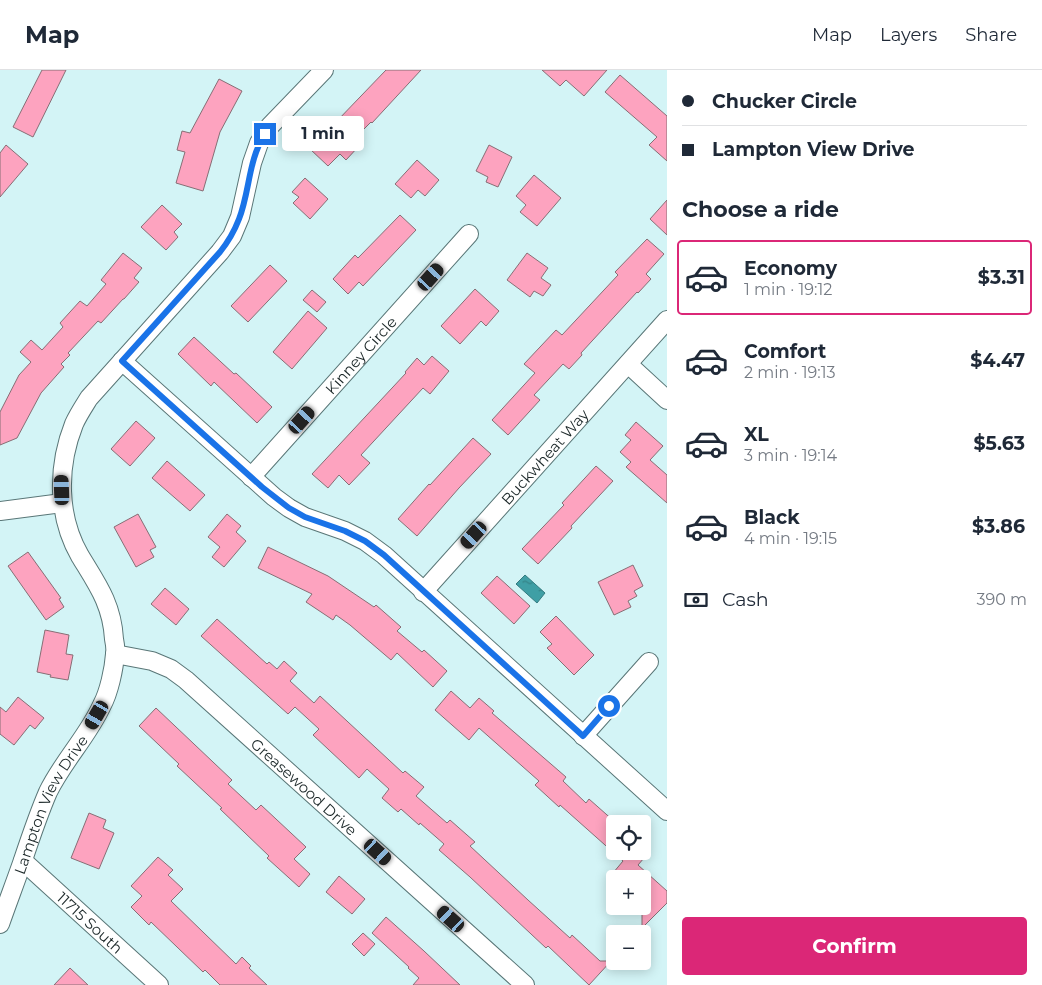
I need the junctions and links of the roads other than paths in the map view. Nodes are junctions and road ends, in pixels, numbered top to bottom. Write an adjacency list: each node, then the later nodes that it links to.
1 (324, 70): 4 (street, Lampton View Drive)
2 (469, 234): 7 (street, Kinney Circle)
3 (667, 320): 5 (street, Buckwheat Way)
4 (122, 361): 7 (street); 8 (street, Lampton View Drive)
5 (628, 364): 6 (street); 10 (street, Buckwheat Way)
6 (667, 400)
7 (251, 476): 10 (street)
8 (62, 502): 9 (street); 11 (street, Lampton View Drive)
9 (0, 511)
10 (424, 592): 13 (street)
11 (115, 654): 15 (street, Lampton View Drive); 18 (street, Greasewood Drive)
12 (649, 662): 13 (street)
13 (583, 736): 14 (street)
14 (667, 811)
15 (23, 861): 16 (street, Lampton View Drive); 17 (street, 11715 South)
16 (0, 924)
17 (158, 985)
18 (525, 985)

